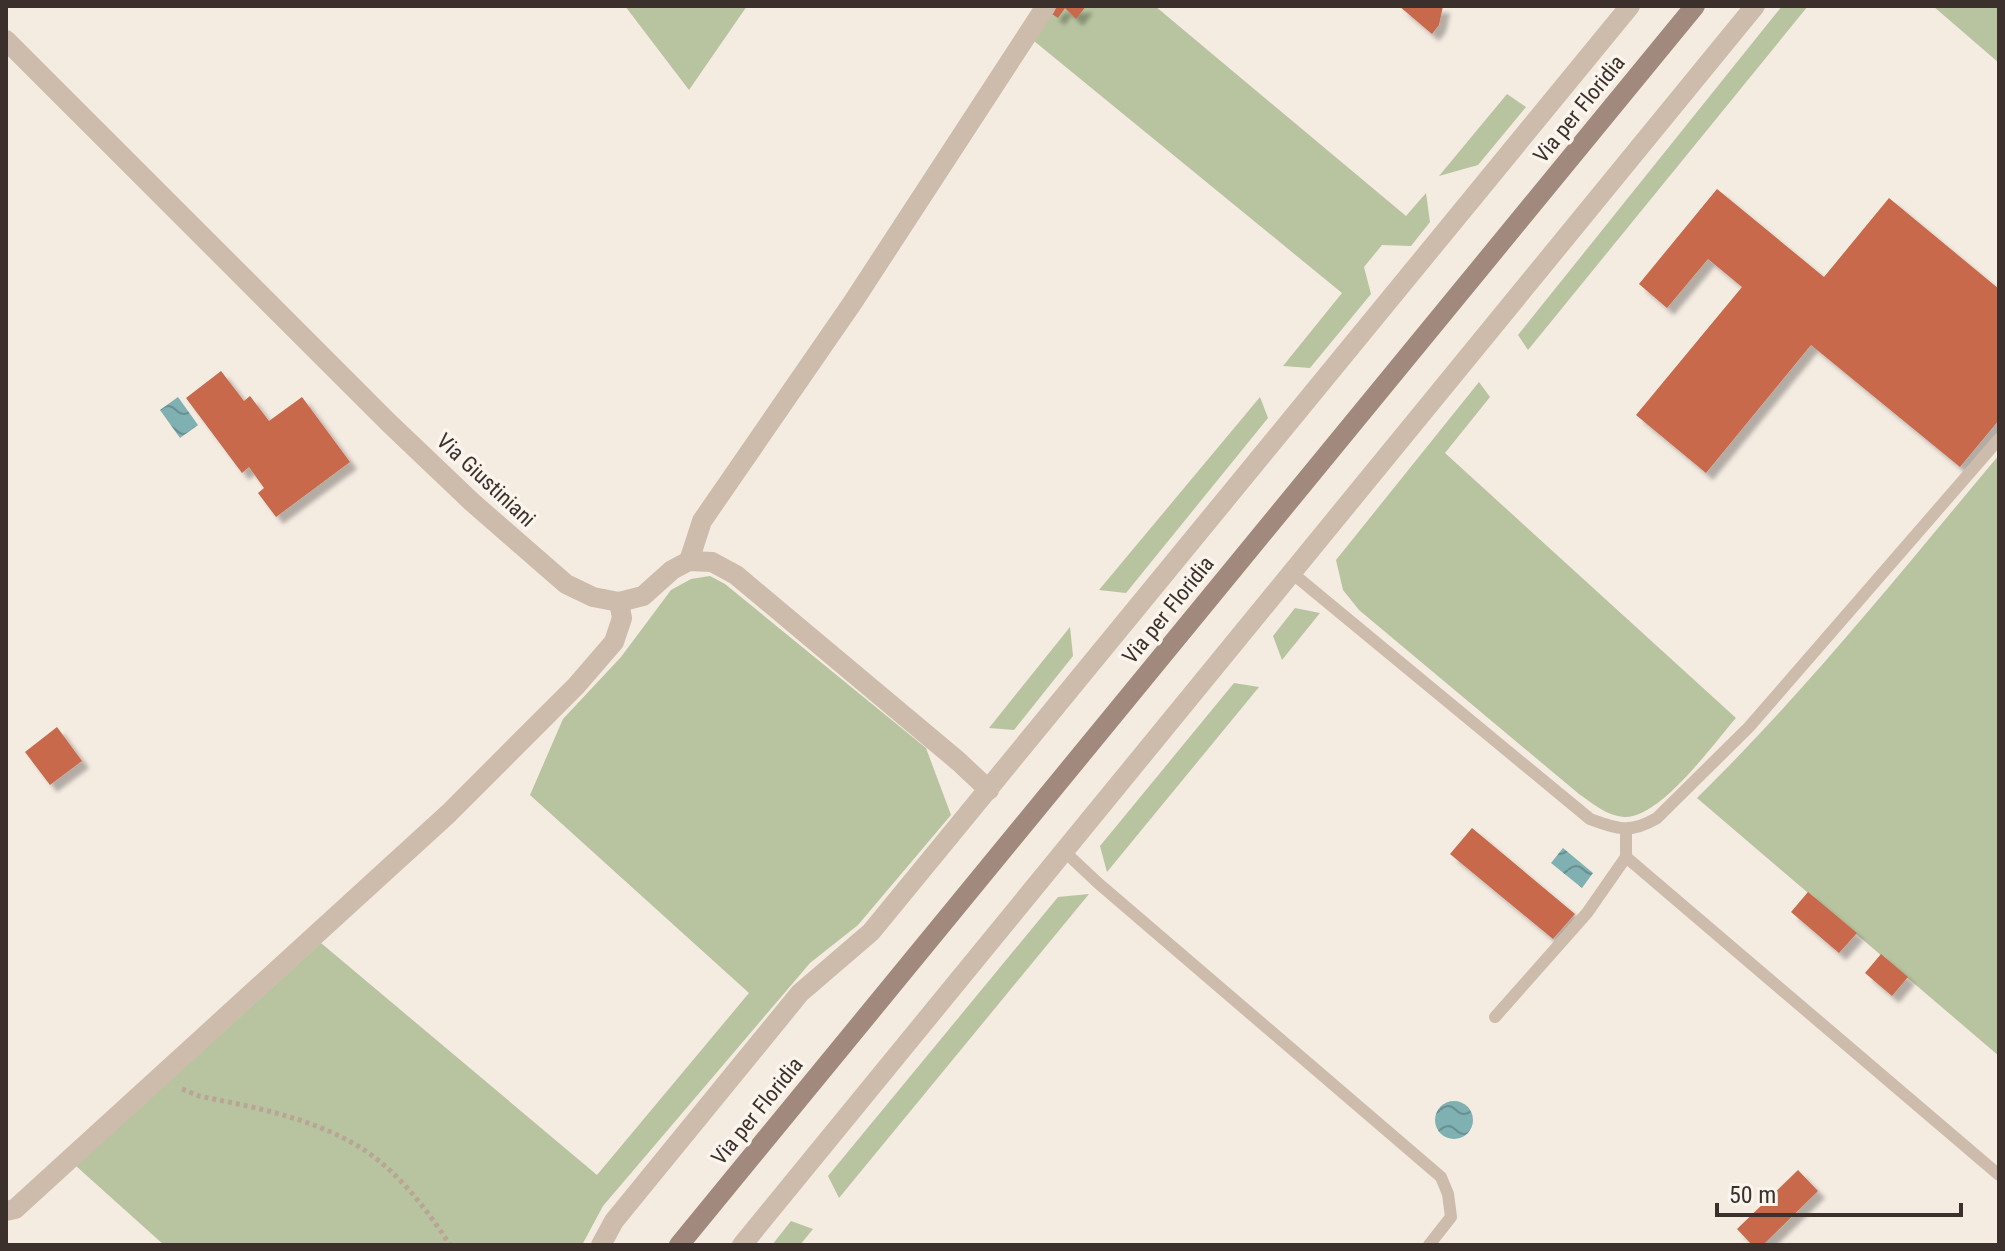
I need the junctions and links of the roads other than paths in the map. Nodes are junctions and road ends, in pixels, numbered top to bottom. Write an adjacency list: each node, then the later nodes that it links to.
1 (1046, 6): 7 (street)
2 (1630, 6): 10 (street)
3 (1695, 6): 18 (main road, Via per Floridia)
4 (1755, 6): 8 (street)
5 (6, 40): 9 (street, Via Giustiniani)
6 (1999, 439): 11 (lane)
7 (689, 561): 9 (street); 10 (street)
8 (1292, 573): 11 (lane); 12 (street)
9 (619, 602): 16 (street)
10 (989, 790): 17 (street)
11 (1626, 830): 13 (lane)
12 (1065, 852): 19 (street); 20 (lane)
13 (1626, 857): 14 (lane); 15 (lane)
14 (1495, 1017)
15 (1999, 1175)
16 (6, 1211)
17 (601, 1245)
18 (679, 1245)
19 (742, 1245)
20 (1429, 1245)

